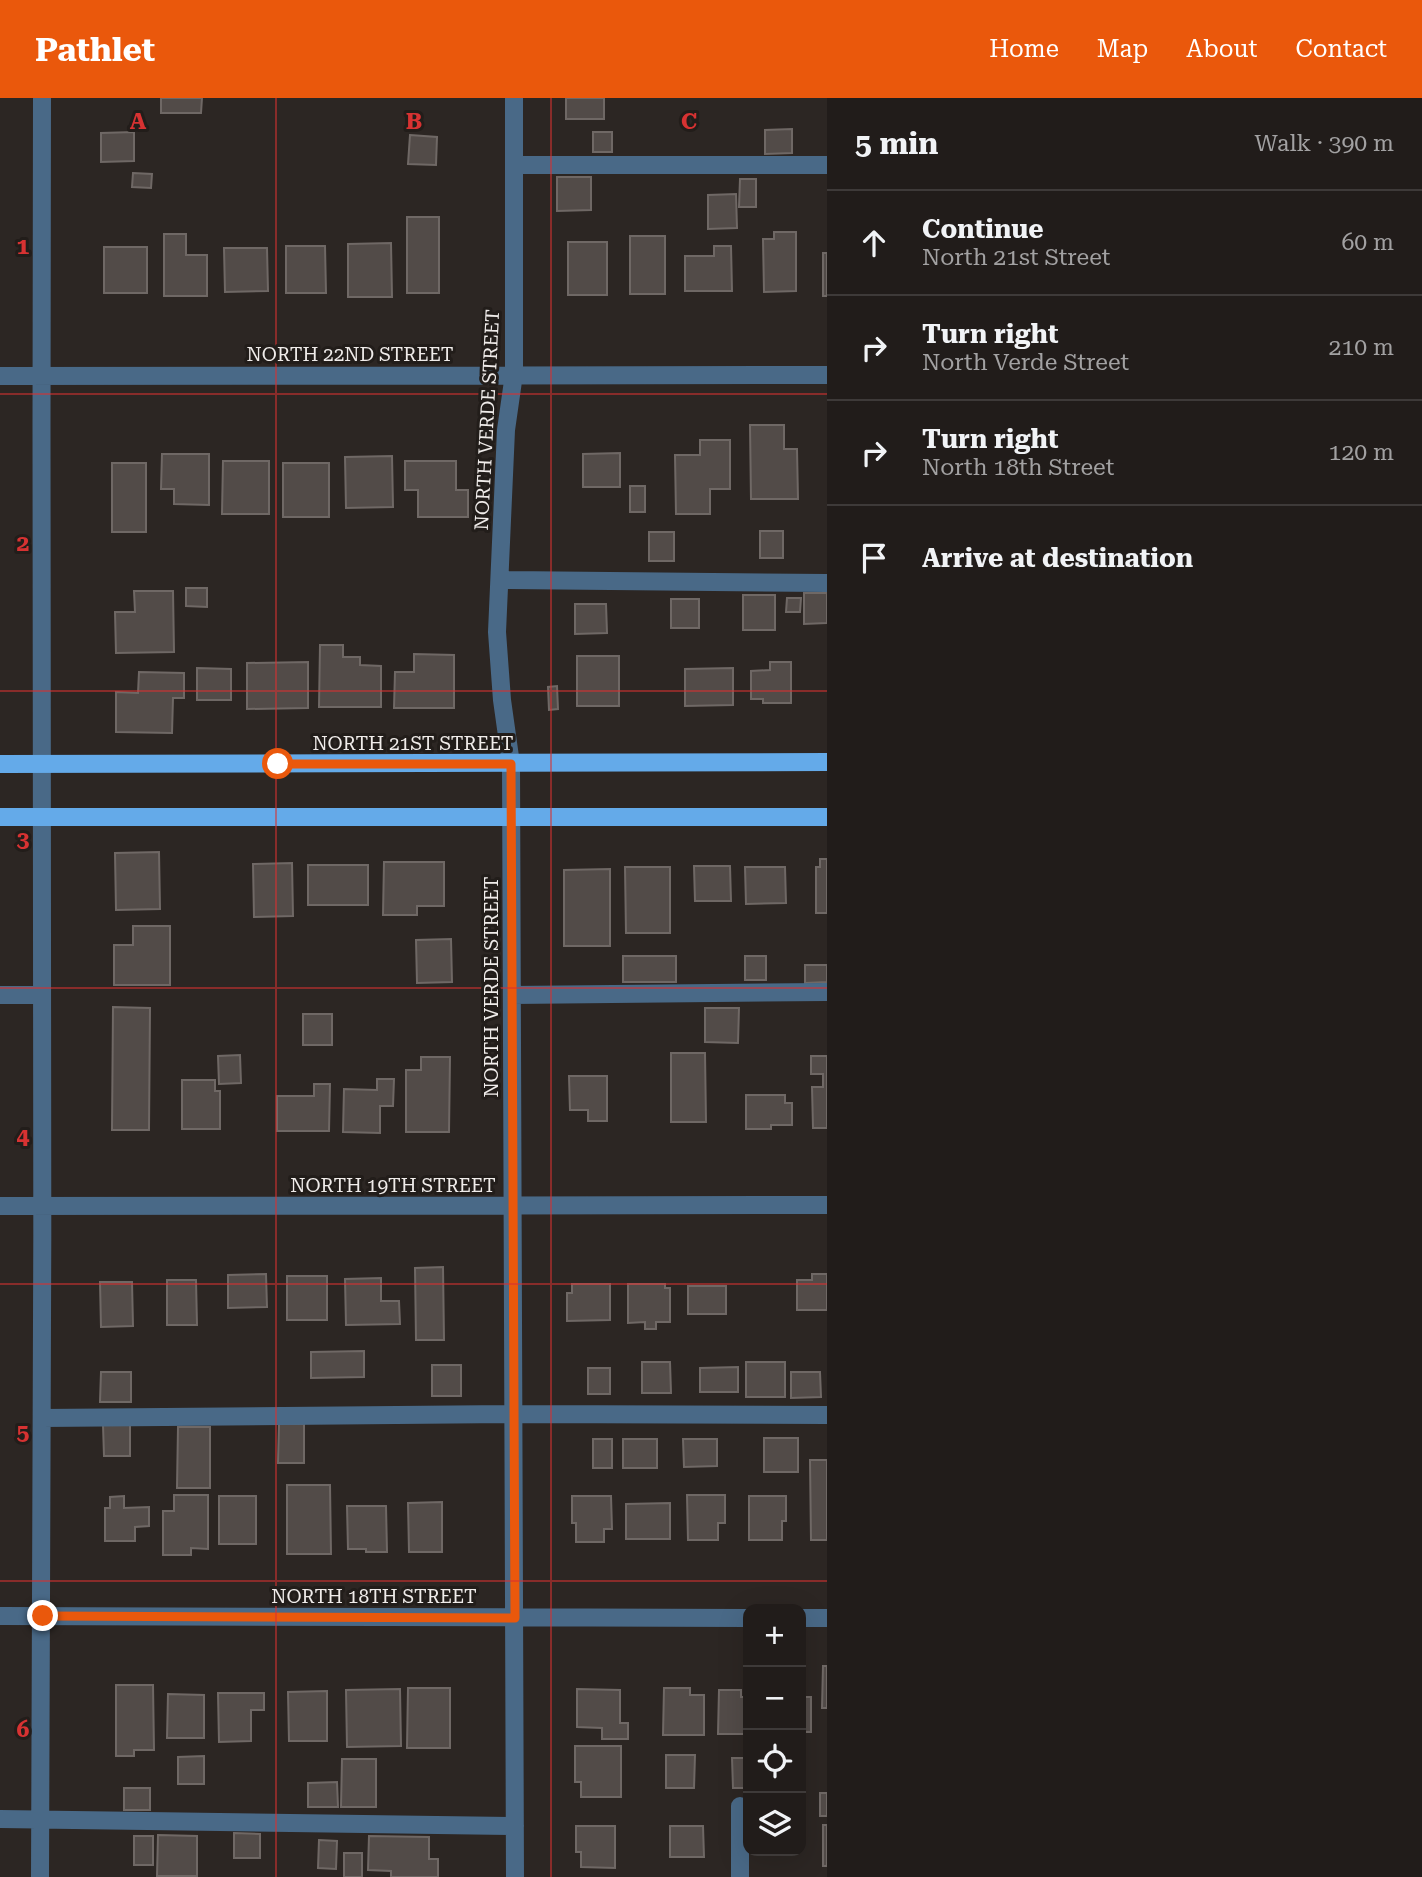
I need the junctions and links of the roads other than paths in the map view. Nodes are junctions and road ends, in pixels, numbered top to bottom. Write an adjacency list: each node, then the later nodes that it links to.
1 (42, 98): 8 (street)
2 (514, 98): 3 (street, NORTH VERDE STREET)
3 (514, 164): 4 (street); 5 (street, NORTH VERDE STREET)
4 (827, 164)
5 (514, 374): 6 (street, NORTH 22ND STREET); 8 (street, NORTH 22ND STREET); 9 (street, NORTH VERDE STREET)
6 (827, 374)
7 (0, 376): 8 (street, NORTH 22ND STREET)
8 (41, 376): 13 (street)
9 (500, 580): 10 (street); 14 (street, NORTH VERDE STREET)
10 (827, 583)
11 (827, 762): 14 (main road, NORTH 21ST STREET)
12 (0, 764): 13 (main road, NORTH 21ST STREET)
13 (40, 764): 14 (main road, NORTH 21ST STREET); 16 (street)
14 (511, 764): 17 (street, NORTH VERDE STREET)
15 (0, 817): 16 (main road)
16 (40, 817): 17 (main road); 21 (street)
17 (511, 817): 18 (main road); 22 (street, NORTH VERDE STREET)
18 (827, 817)
19 (827, 992): 22 (street)
20 (0, 995): 21 (street)
21 (41, 995): 25 (street)
22 (512, 995): 26 (street, NORTH VERDE STREET)
23 (827, 1205): 26 (street, NORTH 19TH STREET)
24 (0, 1206): 25 (street, NORTH 19TH STREET)
25 (42, 1206): 26 (street, NORTH 19TH STREET); 29 (street)
26 (512, 1206): 27 (street, NORTH VERDE STREET)
27 (514, 1415): 28 (street); 29 (street); 32 (street, NORTH VERDE STREET)
28 (827, 1415)
29 (42, 1418): 31 (street)
30 (0, 1616): 31 (street, NORTH 18TH STREET)
31 (43, 1616): 32 (street, NORTH 18TH STREET); 38 (street)
32 (515, 1618): 33 (street, NORTH 18TH STREET); 39 (street, NORTH VERDE STREET)
33 (743, 1618)
34 (806, 1618): 35 (street)
35 (827, 1618)
36 (740, 1806): 42 (street)
37 (0, 1819): 38 (street)
38 (41, 1819): 39 (street); 40 (street)
39 (515, 1826): 41 (street, NORTH VERDE STREET)
40 (40, 1877)
41 (515, 1877)
42 (740, 1877)

